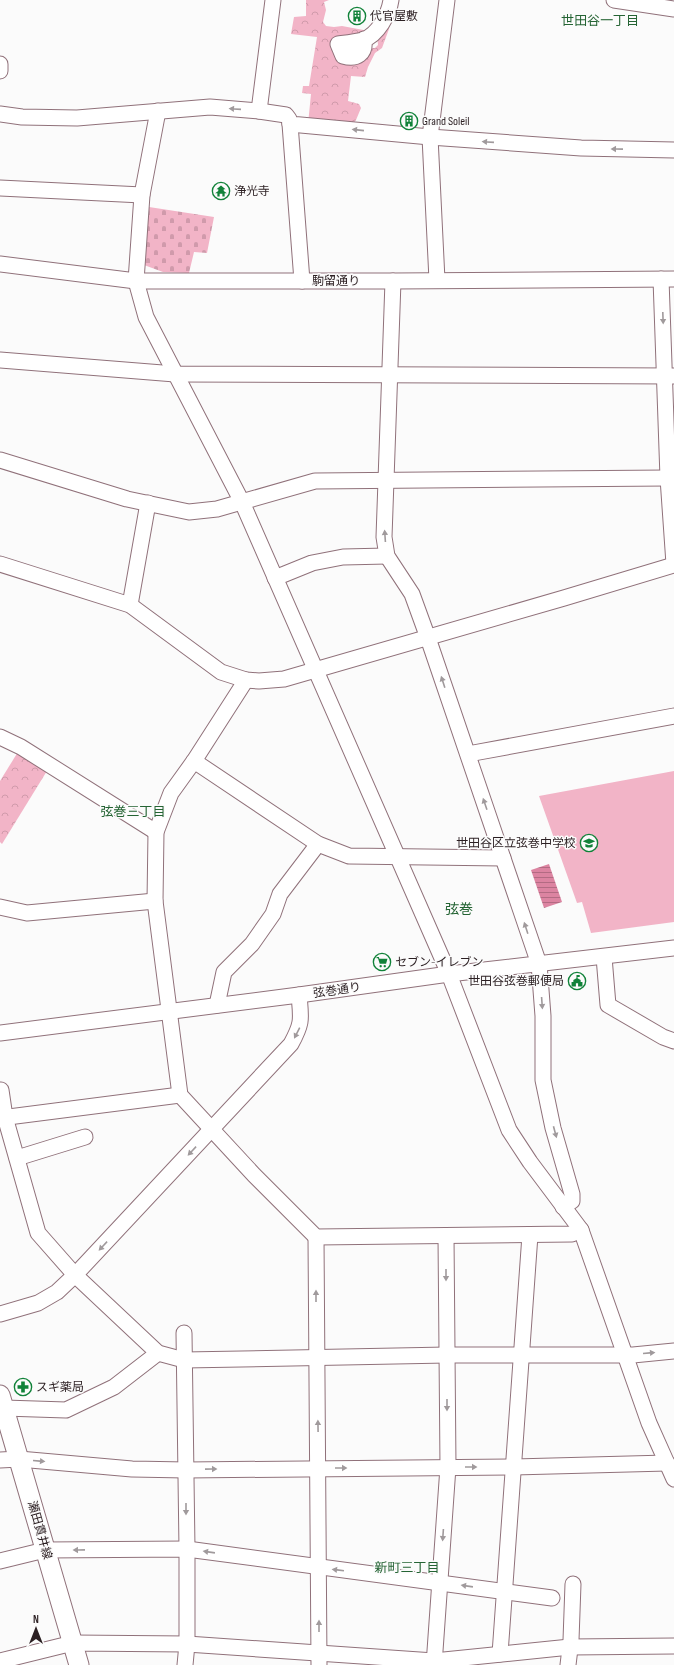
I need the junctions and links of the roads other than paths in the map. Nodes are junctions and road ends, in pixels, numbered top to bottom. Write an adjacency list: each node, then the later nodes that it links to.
1 (273, 0): 9 (street)
2 (392, 0): 6 (street)
3 (447, 0): 13 (street)
4 (614, 0): 5 (street)
5 (674, 9)
6 (364, 39)
7 (0, 64): 8 (street)
8 (0, 71)
9 (259, 111): 10 (street, one-way to 10); 12 (street)
10 (158, 112): 11 (street); 16 (street)
11 (0, 114)
12 (290, 124): 13 (street, one-way to 12); 21 (street)
13 (430, 137): 14 (street, one-way to 13); 19 (street)
14 (674, 150)
15 (0, 188): 16 (street)
16 (142, 195): 20 (street)
17 (0, 264): 20 (street, 駒留通り)
18 (668, 279): 19 (street, 駒留通り); 26 (street, one-way to 26)
19 (437, 280): 22 (street, 駒留通り)
20 (136, 281): 21 (street, 駒留通り); 24 (street)
21 (302, 281): 22 (street, 駒留通り)
22 (393, 281): 25 (street)
23 (0, 360): 24 (street)
24 (175, 374): 25 (street); 30 (street)
25 (389, 375): 26 (street); 29 (street)
26 (670, 376): 28 (street)
27 (0, 460): 31 (street)
28 (668, 478): 29 (street); 34 (street)
29 (385, 480): 30 (street); 32 (street, one-way to 29)
30 (242, 502): 31 (street); 35 (street)
31 (148, 503): 36 (street)
32 (388, 556): 35 (street); 37 (street)
33 (0, 564): 36 (street)
34 (674, 565): 37 (street)
35 (275, 578): 38 (street)
36 (130, 605): 39 (street)
37 (428, 638): 38 (street); 42 (street, one-way to 37)
38 (316, 669): 39 (street); 46 (street)
39 (246, 680): 43 (street)
40 (674, 716): 42 (street)
41 (0, 737): 44 (street)
42 (468, 754): 47 (street, one-way to 42)
43 (194, 761): 44 (street); 45 (street)
44 (156, 832): 48 (street)
45 (318, 844): 46 (street); 55 (street)
46 (397, 857): 47 (street); 53 (street)
47 (503, 858): 52 (street, one-way to 47)
48 (155, 900): 49 (street); 56 (street)
49 (0, 907)
50 (674, 948): 51 (street, 弦巻通り)
51 (604, 957): 52 (street, 弦巻通り); 58 (street)
52 (539, 964): 53 (street, 弦巻通り); 65 (street, one-way to 65)
53 (449, 974): 54 (street, 弦巻通り); 65 (street)
54 (300, 995): 55 (street, 弦巻通り); 62 (street, one-way to 62)
55 (217, 1005): 56 (street, 弦巻通り)
56 (170, 1011): 57 (street, 弦巻通り); 60 (street)
57 (0, 1033)
58 (674, 1042)
59 (1, 1090): 61 (street)
60 (180, 1095): 61 (street); 62 (street)
61 (2, 1117): 64 (street)
62 (212, 1128): 69 (street); 70 (street, one-way to 70)
63 (85, 1137): 64 (street)
64 (17, 1158): 70 (street)
65 (564, 1207): 66 (street)
66 (581, 1230): 67 (street); 76 (street)
67 (530, 1235): 68 (street); 75 (street)
68 (446, 1236): 69 (street); 77 (street, one-way to 77)
69 (316, 1238): 78 (street, one-way to 69)
70 (75, 1275): 71 (street); 74 (street)
71 (0, 1314)
72 (184, 1333): 79 (street)
73 (674, 1352): 76 (street, one-way to 73)
74 (158, 1353): 79 (street); 80 (street)
75 (522, 1354): 76 (street); 77 (street); 85 (street)
76 (624, 1354): 83 (street)
77 (447, 1355): 78 (street); 84 (street, one-way to 84)
78 (317, 1358): 79 (street); 86 (street, one-way to 78)
79 (184, 1360): 87 (street)
80 (2, 1402): 81 (main road, 瀬田貫井線)
81 (19, 1459): 82 (street); 87 (street, one-way to 87); 90 (main road, 瀬田貫井線)
82 (0, 1460)
83 (667, 1463): 85 (street); 88 (street)
84 (448, 1467): 85 (street, one-way to 85); 86 (street, one-way to 84); 93 (street, one-way to 93)
85 (514, 1467): 95 (street)
86 (318, 1468): 87 (street, one-way to 86); 92 (street)
87 (186, 1470): 89 (street, one-way to 89)
88 (674, 1479)
89 (186, 1549): 90 (street, one-way to 90); 92 (street, one-way to 89); 98 (street)
90 (45, 1550): 91 (street); 97 (main road, 瀬田貫井線)
91 (0, 1562)
92 (319, 1568): 93 (street, one-way to 92); 102 (street, one-way to 92)
93 (440, 1582): 95 (street, one-way to 93); 104 (street)
94 (573, 1584): 100 (street)
95 (505, 1591): 96 (street); 101 (street)
96 (552, 1598)
97 (72, 1643): 98 (street); 103 (street); 105 (main road, 瀬田貫井線)
98 (187, 1644): 102 (street); 106 (street)
99 (674, 1646): 100 (street)
100 (570, 1647): 101 (street); 107 (street)
101 (500, 1654): 104 (street)
102 (319, 1659): 104 (street)
103 (0, 1662)
104 (434, 1663)
105 (79, 1665)
106 (185, 1665)
107 (568, 1665)

